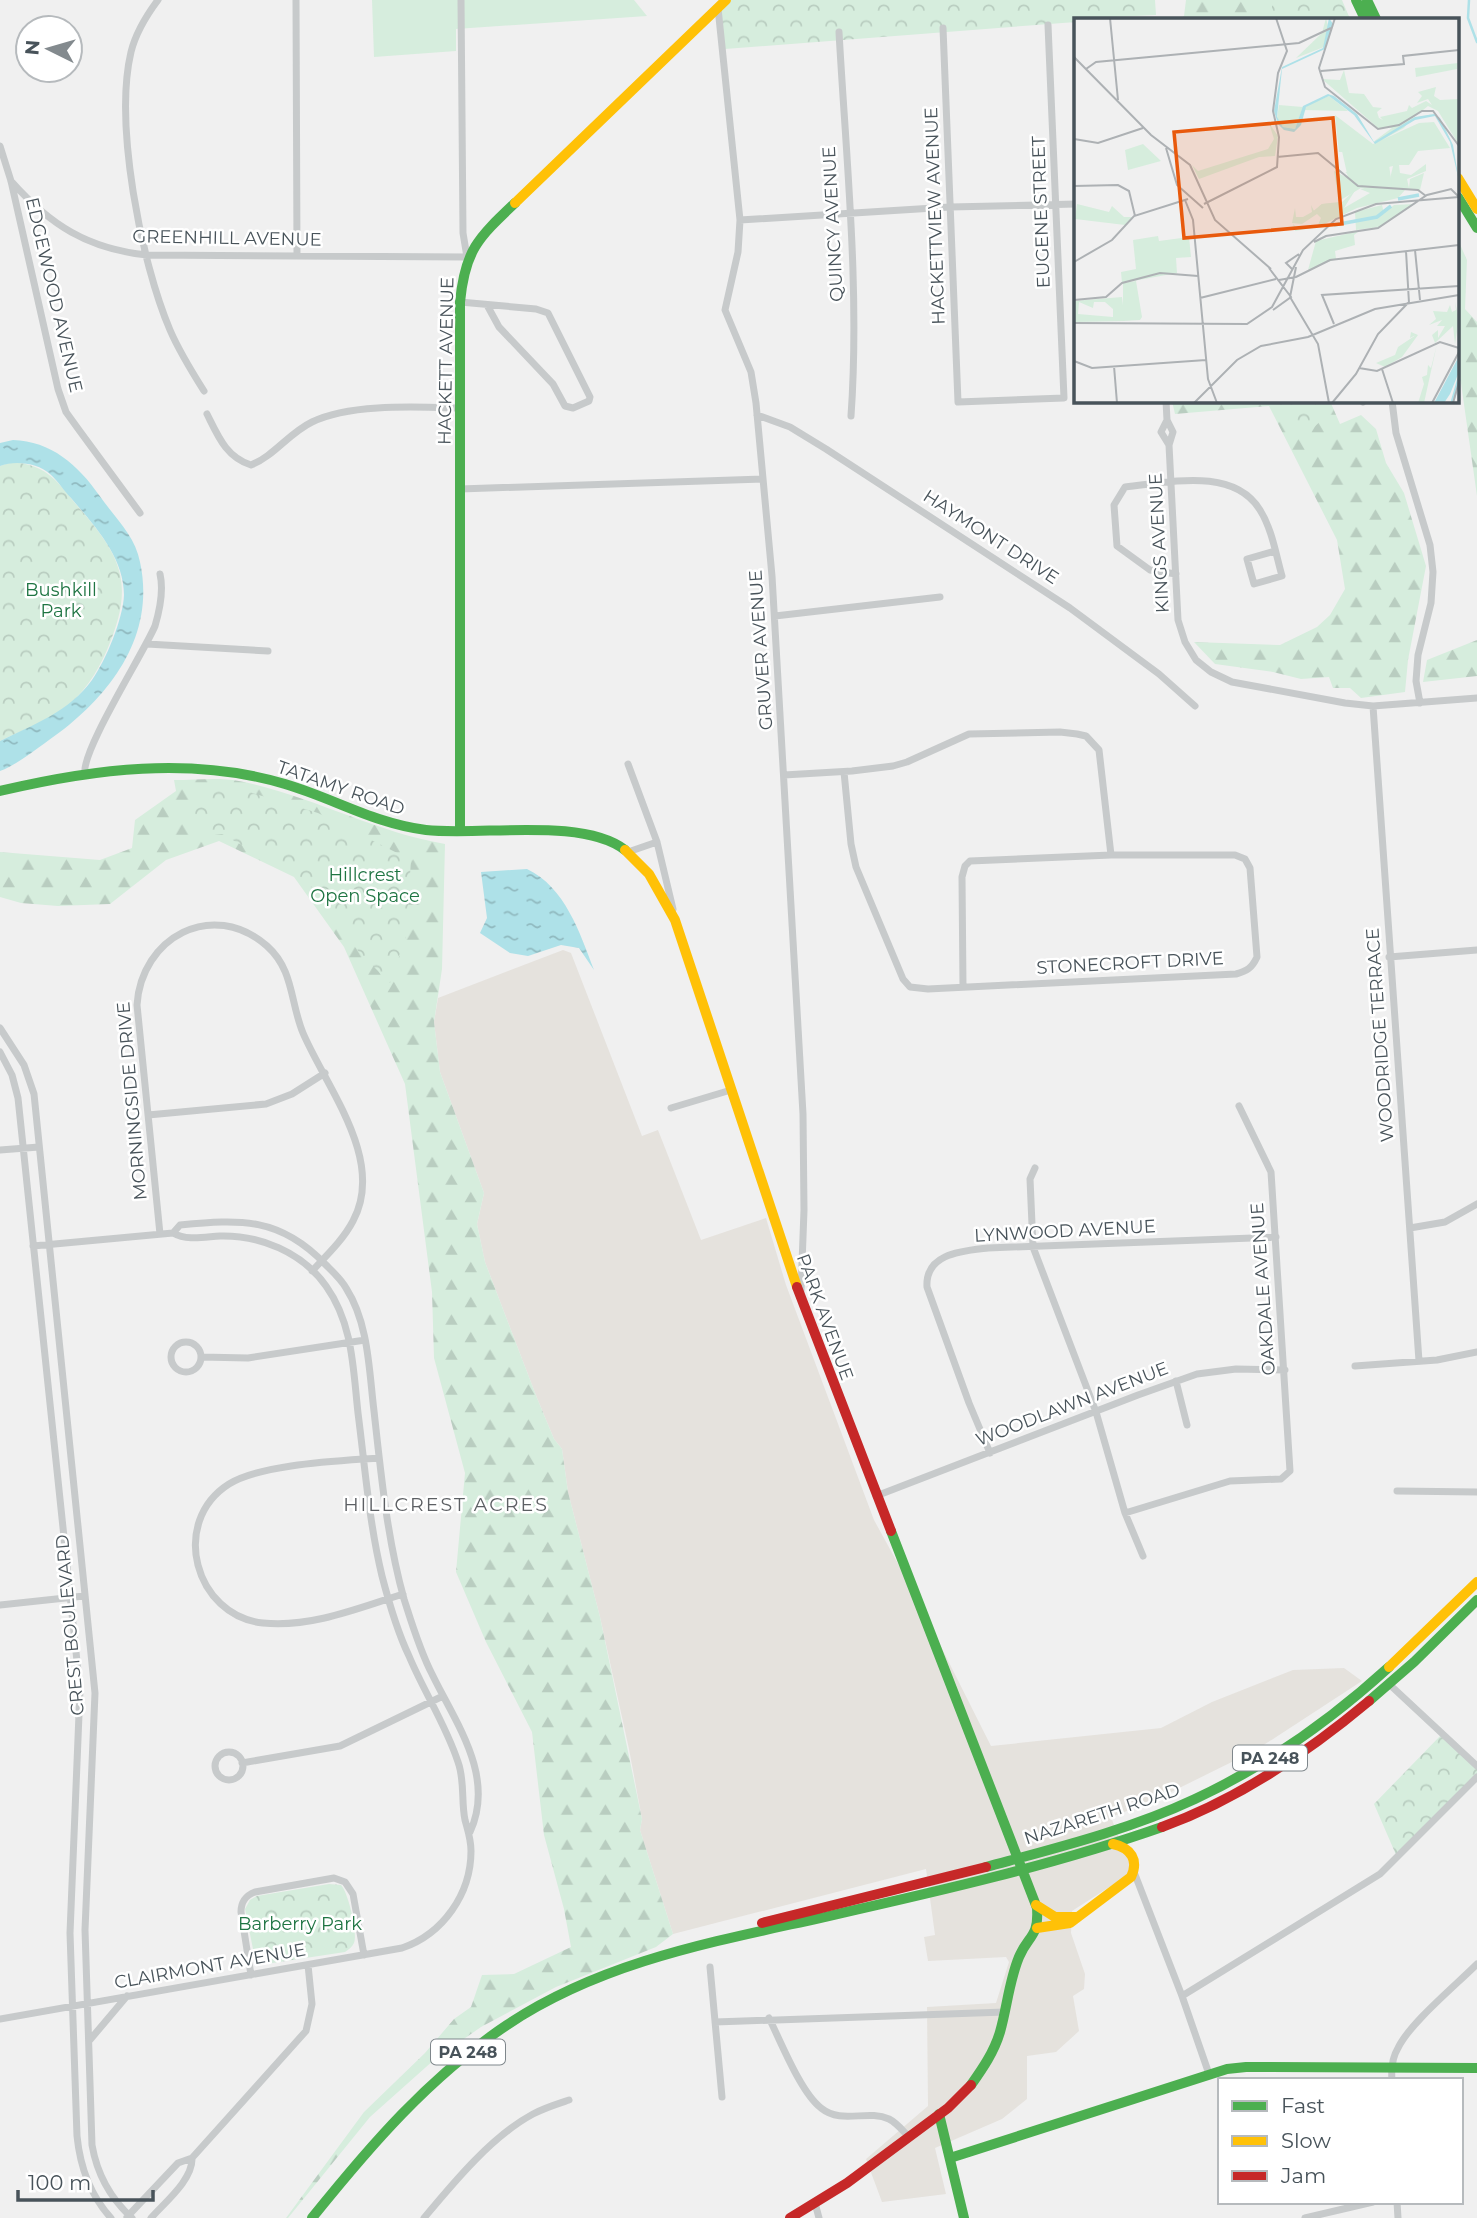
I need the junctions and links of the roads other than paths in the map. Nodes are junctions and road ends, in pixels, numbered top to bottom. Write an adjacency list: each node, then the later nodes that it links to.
1 (158, 0): 23 (street)
2 (296, 0): 24 (street)
3 (461, 0): 25 (street)
4 (1356, 0): 7 (main road)
5 (1367, 0): 8 (main road)
6 (722, 4): 21 (street, GRUVER AVENUE); 25 (main road, HACKETT AVENUE)
7 (1365, 18)
8 (1376, 18)
9 (1048, 24): 16 (street, EUGENE STREET)
10 (943, 28): 18 (street, HACKETTVIEW AVENUE)
11 (839, 32): 20 (street, QUINCY AVENUE)
12 (0, 146): 13 (street, EDGEWOOD AVENUE)
13 (11, 181): 23 (street, GREENHILL AVENUE); 39 (street, EDGEWOOD AVENUE)
14 (1460, 181): 19 (main road)
15 (1460, 200): 22 (main road)
16 (1056, 204): 17 (street); 18 (street); 29 (street, EUGENE STREET)
17 (1074, 204)
18 (950, 207): 20 (street); 29 (street, HACKETTVIEW AVENUE)
19 (1477, 209)
20 (849, 212): 21 (street); 35 (street, QUINCY AVENUE)
21 (740, 220): 34 (street, GRUVER AVENUE)
22 (1477, 228)
23 (147, 255): 24 (street, GREENHILL AVENUE); 28 (street)
24 (297, 255): 25 (street, GREENHILL AVENUE)
25 (467, 257): 26 (main road, HACKETT AVENUE)
26 (460, 302): 27 (street); 32 (main road, HACKETT AVENUE)
27 (488, 305): 27 (street)
28 (204, 391)
29 (958, 402)
30 (1166, 402): 37 (street, KINGS AVENUE)
31 (1392, 402): 48 (street)
32 (461, 408): 33 (street); 38 (main road, HACKETT AVENUE)
33 (207, 414)
34 (757, 415): 36 (street, GRUVER AVENUE); 49 (street, HAYMONT DRIVE)
35 (851, 416)
36 (763, 479): 38 (street); 44 (street, GRUVER AVENUE)
37 (1171, 482): 40 (street); 42 (street, KINGS AVENUE); 42 (street)
38 (460, 489): 56 (main road, HACKETT AVENUE)
39 (140, 513)
40 (1275, 551): 40 (street)
41 (160, 574): 45 (street)
42 (1176, 574): 50 (street, KINGS AVENUE)
43 (940, 597): 44 (street)
44 (775, 616): 54 (street, GRUVER AVENUE)
45 (147, 644): 46 (street); 53 (street)
46 (268, 651)
47 (1477, 698): 48 (street, KINGS AVENUE)
48 (1420, 703): 50 (street, KINGS AVENUE)
49 (1195, 706)
50 (1373, 706): 62 (street, WOODRIDGE TERRACE)
51 (628, 764): 57 (street, PARK AVENUE)
52 (844, 772): 54 (street); 59 (street); 63 (street, STONECROFT DRIVE)
53 (85, 774): 55 (main road, TATAMY ROAD); 56 (main road, TATAMY ROAD)
54 (785, 775): 85 (street, GRUVER AVENUE)
55 (0, 791)
56 (460, 831): 58 (main road, TATAMY ROAD)
57 (657, 842): 58 (street); 60 (street, PARK AVENUE)
58 (628, 852): 60 (main road, TATAMY ROAD)
59 (1111, 855): 63 (street); 63 (street, STONECROFT DRIVE)
60 (675, 920): 67 (main road, PARK AVENUE)
61 (1477, 950): 62 (street)
62 (1390, 957): 76 (street, WOODRIDGE TERRACE)
63 (963, 987)
64 (0, 1028): 71 (street, CREST BOULEVARD)
65 (0, 1052): 72 (street, CREST BOULEVARD)
66 (325, 1073): 70 (street); 70 (street, MORNINGSIDE DRIVE); 83 (street, MORNINGSIDE DRIVE)
67 (731, 1090): 69 (street); 85 (main road, PARK AVENUE)
68 (1239, 1106): 79 (street, OAKDALE AVENUE)
69 (671, 1108)
70 (148, 1115): 78 (street, MORNINGSIDE DRIVE)
71 (39, 1147): 72 (street); 80 (street, CREST BOULEVARD)
72 (23, 1148): 73 (street); 81 (street, CREST BOULEVARD)
73 (0, 1150)
74 (1035, 1168): 82 (street)
75 (1477, 1204): 76 (street)
76 (1410, 1228): 90 (street, WOODRIDGE TERRACE)
77 (173, 1233): 78 (street, CLAIRMONT AVENUE); 83 (street, CLAIRMONT AVENUE); 84 (street, CLAIRMONT AVENUE)
78 (160, 1234): 80 (street, CLAIRMONT AVENUE)
79 (1276, 1237): 82 (street, LYNWOOD AVENUE); 92 (street, OAKDALE AVENUE)
80 (49, 1245): 81 (street, CLAIRMONT AVENUE); 106 (street, CREST BOULEVARD)
81 (33, 1246): 107 (street, CREST BOULEVARD)
82 (1033, 1247): 94 (street); 96 (street, LYNWOOD AVENUE)
83 (322, 1261): 84 (street, MORNINGSIDE DRIVE); 86 (street, CLAIRMONT AVENUE)
84 (312, 1270): 87 (street, CLAIRMONT AVENUE)
85 (801, 1299): 101 (main road, PARK AVENUE)
86 (365, 1340): 87 (street); 97 (street, CLAIRMONT AVENUE)
87 (349, 1342): 89 (street); 98 (street, CLAIRMONT AVENUE)
88 (1477, 1352): 90 (street)
89 (201, 1357): 89 (street)
90 (1419, 1361): 91 (street)
91 (1355, 1366)
92 (1285, 1370): 93 (street, WOODLAWN AVENUE); 102 (street, OAKDALE AVENUE)
93 (1176, 1381): 94 (street, WOODLAWN AVENUE); 95 (street)
94 (1096, 1412): 96 (street, WOODLAWN AVENUE); 102 (street)
95 (1187, 1425)
96 (990, 1452): 101 (street, WOODLAWN AVENUE)
97 (379, 1458): 98 (street); 105 (street, CLAIRMONT AVENUE)
98 (364, 1459): 108 (street, CLAIRMONT AVENUE); 108 (street)
99 (1397, 1491): 100 (street)
100 (1477, 1492)
101 (876, 1496): 120 (main road, PARK AVENUE)
102 (1125, 1513): 103 (street)
103 (1143, 1556)
104 (1477, 1582): 111 (main road, NAZARETH ROAD / PA 248)
105 (403, 1594): 108 (street); 113 (street, CLAIRMONT AVENUE)
106 (84, 1596): 107 (street); 134 (street, CREST BOULEVARD)
107 (69, 1598): 110 (street); 135 (street, CREST BOULEVARD)
108 (389, 1599): 114 (street, CLAIRMONT AVENUE)
109 (1477, 1600): 112 (main road, NAZARETH ROAD / PA 248)
110 (0, 1605)
111 (1381, 1676): 112 (street); 120 (main road, NAZARETH ROAD / PA 248)
112 (1389, 1684): 116 (street); 119 (main road, NAZARETH ROAD / PA 248)
113 (443, 1696): 114 (street); 118 (street, CLAIRMONT AVENUE)
114 (431, 1702): 115 (street); 118 (street, CLAIRMONT AVENUE)
115 (242, 1763)
116 (1477, 1766)
117 (1477, 1777): 133 (street)
118 (470, 1832): 127 (street, CLAIRMONT AVENUE)
119 (1108, 1844): 121 (main road, NAZARETH ROAD / PA 248); 122 (main road)
120 (1019, 1859): 121 (main road, PARK AVENUE); 126 (main road, NAZARETH ROAD / PA 248)
121 (1023, 1870): 123 (main road, PARK AVENUE); 126 (main road, NAZARETH ROAD / PA 248)
122 (1134, 1872): 124 (main road); 133 (street)
123 (1035, 1902): 124 (main road); 125 (main road, PARK AVENUE)
124 (1080, 1915): 125 (main road)
125 (1037, 1928): 136 (main road)
126 (672, 1951): 156 (main road, NAZARETH ROAD / PA 248)
127 (364, 1955): 129 (street, CLAIRMONT AVENUE); 131 (street)
128 (1477, 1964): 142 (street)
129 (308, 1965): 131 (street, CLAIRMONT AVENUE); 149 (street)
130 (710, 1967): 139 (street)
131 (251, 1975): 132 (street, CLAIRMONT AVENUE)
132 (127, 1996): 134 (street, CLAIRMONT AVENUE); 140 (street)
133 (1182, 1996): 143 (street)
134 (87, 2003): 135 (street, CLAIRMONT AVENUE); 140 (street, CREST BOULEVARD)
135 (72, 2006): 138 (street, CLAIRMONT AVENUE); 154 (street, CREST BOULEVARD)
136 (1005, 2012): 137 (street); 147 (main road)
137 (769, 2018): 139 (street); 148 (street)
138 (0, 2019)
139 (715, 2022): 145 (street)
140 (88, 2041): 153 (street, CREST BOULEVARD)
141 (1477, 2067): 142 (main road)
142 (1391, 2068): 143 (main road); 144 (street)
143 (1209, 2074): 150 (main road)
144 (1392, 2078)
145 (722, 2097)
146 (569, 2100): 157 (street)
147 (939, 2114): 148 (main road); 150 (main road)
148 (909, 2137): 151 (main road)
149 (192, 2158): 153 (street); 155 (street)
150 (950, 2158): 160 (main road)
151 (815, 2203): 158 (main road); 159 (street)
152 (1365, 2204): 161 (street)
153 (130, 2217)
154 (111, 2218)
155 (151, 2218)
156 (312, 2218)
157 (424, 2218)
158 (790, 2218)
159 (819, 2218)
160 (964, 2218)
161 (1306, 2218)

